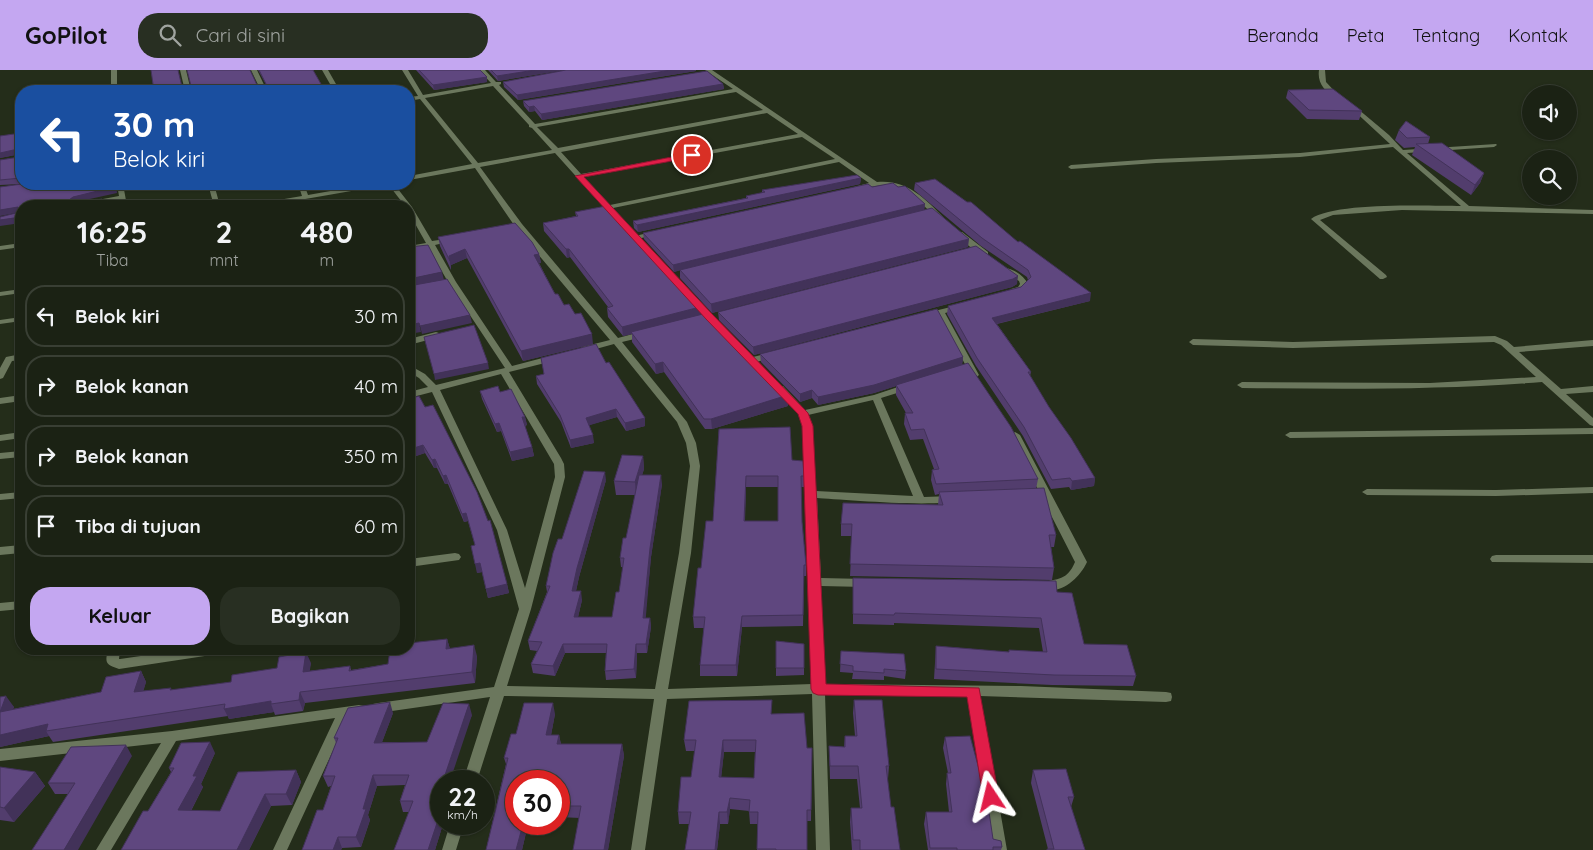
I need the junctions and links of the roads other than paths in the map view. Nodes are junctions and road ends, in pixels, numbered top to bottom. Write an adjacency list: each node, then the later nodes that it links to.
1 (114, 70): 11 (street)
2 (183, 70): 12 (street)
3 (254, 70): 13 (street)
4 (326, 70): 14 (street)
5 (405, 70): 15 (street)
6 (482, 70): 10 (street)
7 (1322, 70): 23 (street)
8 (709, 71): 9 (street); 17 (street)
9 (701, 73)
10 (499, 83): 18 (street); 21 (street)
11 (114, 85)
12 (187, 85)
13 (261, 85)
14 (334, 85)
15 (414, 85)
16 (415, 87): 18 (street)
17 (738, 90): 20 (street); 21 (street)
18 (421, 97): 19 (street); 28 (street)
19 (415, 98)
20 (769, 111): 22 (street); 25 (street)
21 (531, 126): 25 (street)
22 (804, 134): 27 (street); 30 (street)
23 (1394, 145): 26 (street); 29 (street)
24 (1494, 145): 26 (street)
25 (553, 150): 28 (street); 30 (street)
26 (1401, 152): 42 (street)
27 (840, 160): 32 (street); 41 (street)
28 (476, 165): 31 (street); 73 (street)
29 (1070, 167)
30 (579, 176): 41 (street)
31 (415, 177)
32 (875, 184): 36 (street); 43 (street)
33 (121, 190): 38 (street)
34 (303, 190): 37 (street)
35 (346, 190): 37 (street)
36 (846, 190)
37 (306, 197): 40 (street)
38 (122, 198): 39 (street)
39 (110, 200)
40 (289, 200)
41 (609, 207): 51 (street)
42 (1467, 208): 44 (street); 60 (street)
43 (933, 212): 45 (street); 47 (street)
44 (1593, 212)
45 (924, 214)
46 (415, 219): 52 (street)
47 (948, 224)
48 (955, 230): 56 (street)
49 (664, 231): 51 (street)
50 (465, 237): 52 (street)
51 (635, 238): 69 (street)
52 (429, 244): 54 (street); 81 (street)
53 (15, 246): 55 (street)
54 (415, 247)
55 (0, 248)
56 (976, 248): 57 (street); 58 (street)
57 (967, 251)
58 (993, 260)
59 (1001, 266): 62 (street)
60 (1383, 277)
61 (15, 292): 63 (street)
62 (1007, 293)
63 (0, 294)
64 (969, 304): 65 (street)
65 (940, 312): 66 (street); 87 (street)
66 (912, 319)
67 (15, 320): 68 (street)
68 (0, 322)
69 (722, 329)
70 (653, 332): 73 (street)
71 (445, 333): 72 (street)
72 (415, 340)
73 (616, 341): 77 (street); 130 (street)
74 (1193, 342): 76 (street)
75 (1593, 343): 76 (street)
76 (1511, 350): 85 (street)
77 (578, 352)
78 (780, 353): 82 (street)
79 (568, 354): 81 (street)
80 (5, 359): 84 (street)
81 (507, 370): 90 (street); 124 (street)
82 (762, 370)
83 (415, 372): 90 (street)
84 (0, 376)
85 (1543, 379): 89 (street); 92 (street)
86 (773, 382): 97 (street)
87 (980, 383)
88 (914, 385): 94 (street)
89 (1242, 385)
90 (435, 389): 93 (street); 124 (street)
91 (1593, 389): 92 (street)
92 (1557, 392): 98 (street)
93 (415, 394)
94 (876, 397): 97 (street); 112 (street)
95 (15, 399): 96 (street)
96 (0, 402)
97 (803, 413): 108 (street)
98 (1593, 424)
99 (1011, 429): 121 (street)
100 (1593, 431): 101 (street)
101 (1290, 435)
102 (15, 436): 103 (street)
103 (0, 438)
104 (15, 455): 105 (street)
105 (0, 456)
106 (1593, 490): 107 (street)
107 (1368, 492)
108 (811, 494): 112 (street); 119 (street)
109 (15, 496): 110 (street)
110 (0, 497)
111 (959, 498): 112 (street)
112 (920, 500)
113 (15, 550): 114 (street)
114 (0, 551)
115 (455, 557): 118 (street)
116 (1496, 559): 117 (street)
117 (1593, 559)
118 (415, 562)
119 (814, 582): 120 (street); 127 (street)
120 (873, 583)
121 (1031, 587)
122 (15, 606): 123 (street)
123 (0, 607)
124 (525, 609): 128 (street)
125 (113, 655): 126 (street)
126 (178, 655)
127 (818, 689): 129 (street); 130 (street); 141 (street)
128 (497, 691): 130 (street); 132 (street); 135 (street)
129 (973, 692): 131 (street); 142 (street)
130 (661, 694): 140 (street)
131 (1166, 697)
132 (345, 712): 133 (street); 138 (street)
133 (172, 736): 134 (street); 137 (street)
134 (0, 755)
135 (473, 770)
136 (454, 835): 139 (street)
137 (103, 850)
138 (280, 850)
139 (449, 850)
140 (638, 850)
141 (823, 850)
142 (1000, 850)

